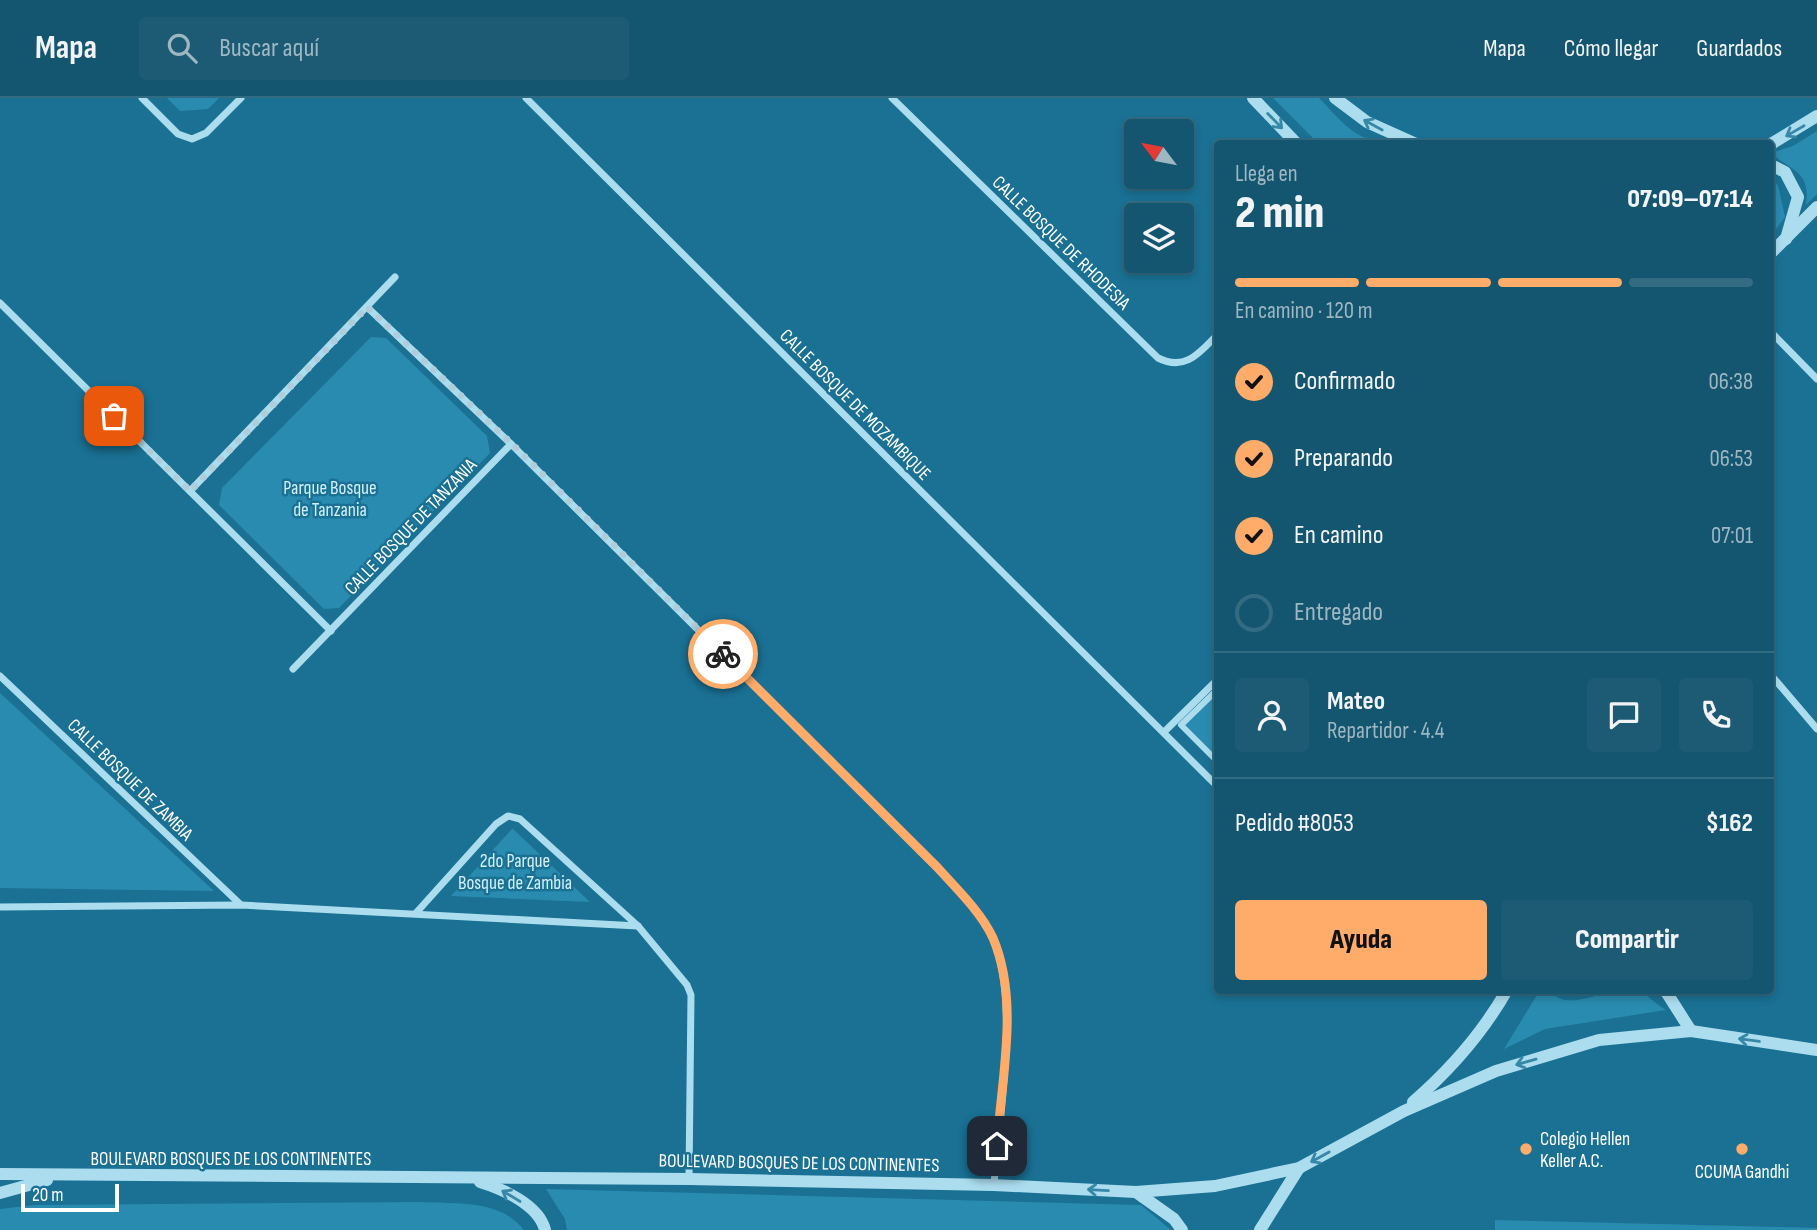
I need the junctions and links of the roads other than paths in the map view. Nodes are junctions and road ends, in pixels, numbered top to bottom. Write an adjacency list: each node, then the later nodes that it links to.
1 (142, 98): 2 (street)
2 (241, 98)
3 (526, 98): 30 (street, CALLE BOSQUE DE MOZAMBIQUE)
4 (892, 98): 19 (street, CALLE BOSQUE DE RHODESIA)
5 (1253, 98): 8 (street, one-way to 8)
6 (1335, 98): 9 (street, one-way to 6)
7 (1817, 116): 10 (street, one-way to 10)
8 (1293, 140)
9 (1397, 140)
10 (1774, 142)
11 (1774, 166): 13 (street)
12 (1817, 207): 13 (street)
13 (1786, 239): 14 (street)
14 (1774, 250)
15 (395, 277): 17 (street)
16 (0, 303): 22 (street)
17 (367, 307): 21 (street); 22 (street)
18 (1774, 335): 20 (street)
19 (1214, 338)
20 (1817, 379)
21 (512, 444): 23 (street, CALLE BOSQUE DE TANZANIA); 47 (street)
22 (190, 491): 23 (street)
23 (331, 631): 24 (street, CALLE BOSQUE DE TANZANIA)
24 (293, 669)
25 (0, 676): 33 (street, CALLE BOSQUE DE ZAMBIA)
26 (1774, 679): 29 (street)
27 (1214, 683): 30 (street)
28 (1214, 693): 31 (street)
29 (1817, 730)
30 (1164, 733): 32 (street, CALLE BOSQUE DE MOZAMBIQUE)
31 (1214, 758)
32 (1214, 783)
33 (241, 905): 34 (street); 35 (street)
34 (0, 906)
35 (416, 913): 36 (street); 36 (street)
36 (638, 926): 46 (street)
37 (1505, 994): 41 (street)
38 (1668, 994): 39 (street)
39 (1691, 1031): 40 (street, BOULEVARD BOSQUES DE LOS CONTINENTES, one-way to 39); 41 (street, BOULEVARD BOSQUES DE LOS CONTINENTES, one-way to 41)
40 (1817, 1050)
41 (1404, 1111): 42 (street, BOULEVARD BOSQUES DE LOS CONTINENTES, one-way to 42)
42 (1299, 1168): 48 (street, BOULEVARD BOSQUES DE LOS CONTINENTES); 52 (street)
43 (0, 1174): 44 (street, BOULEVARD BOSQUES DE LOS CONTINENTES)
44 (61, 1177): 45 (street, BOULEVARD BOSQUES DE LOS CONTINENTES); 49 (street)
45 (466, 1178): 46 (street, BOULEVARD BOSQUES DE LOS CONTINENTES); 50 (street, one-way to 45)
46 (689, 1179): 47 (street, BOULEVARD BOSQUES DE LOS CONTINENTES)
47 (994, 1185): 48 (street, BOULEVARD BOSQUES DE LOS CONTINENTES, one-way to 47)
48 (1136, 1192): 51 (street)
49 (0, 1193)
50 (544, 1230)
51 (1182, 1230)
52 (1260, 1230)

